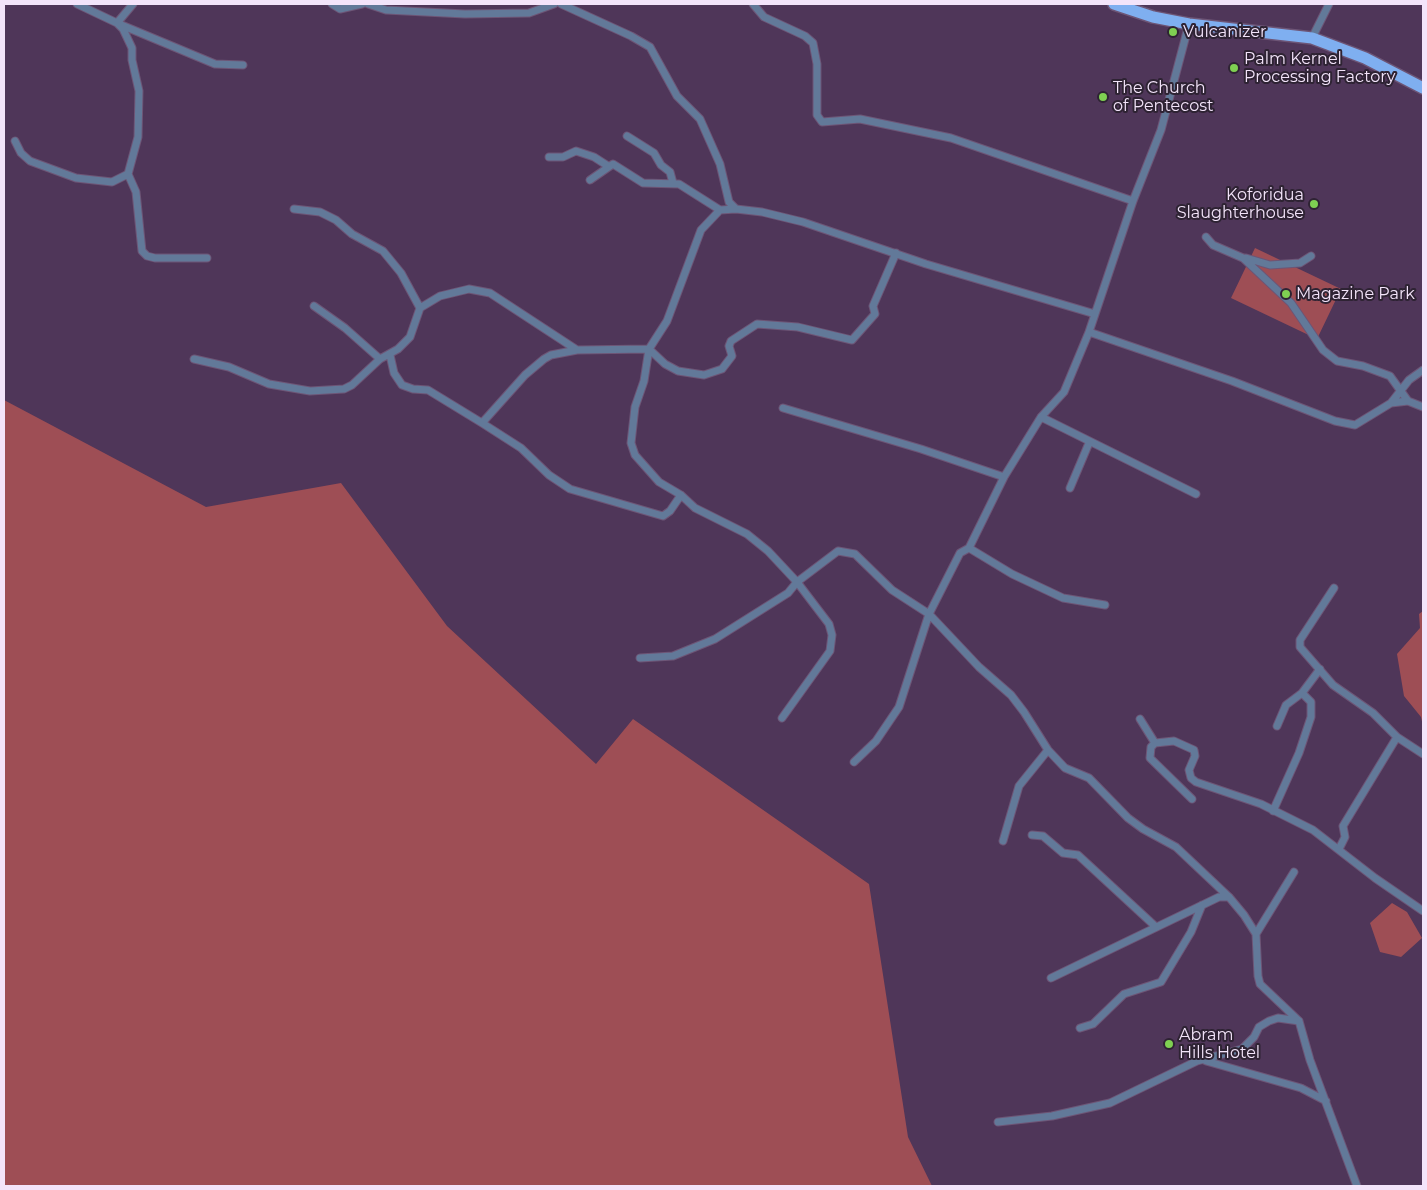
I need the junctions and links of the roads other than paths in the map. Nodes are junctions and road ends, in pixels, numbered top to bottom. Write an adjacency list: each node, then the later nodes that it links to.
1 (76, 4): 11 (street)
2 (133, 4): 11 (street)
3 (332, 4): 4 (street)
4 (362, 4)
5 (368, 4): 6 (street)
6 (554, 4)
7 (561, 4): 25 (street)
8 (753, 4): 23 (street)
9 (1114, 4): 12 (main road)
10 (1329, 4): 13 (street)
11 (116, 23): 14 (street); 20 (street)
12 (1189, 24): 13 (main road); 23 (street)
13 (1312, 38): 15 (main road)
14 (242, 64)
15 (1423, 88)
16 (627, 136): 22 (street)
17 (15, 141): 20 (street)
18 (549, 157): 19 (street)
19 (608, 166): 21 (street); 22 (street)
20 (128, 174): 30 (street)
21 (590, 180)
22 (673, 183): 26 (street)
23 (1133, 201): 34 (street)
24 (294, 209): 33 (street)
25 (736, 209): 26 (street); 28 (street)
26 (720, 210): 36 (street)
27 (1206, 237): 31 (street)
28 (896, 252): 34 (street); 36 (street)
29 (1311, 256): 31 (street)
30 (207, 258)
31 (1244, 258): 42 (street)
32 (314, 306): 40 (street)
33 (420, 308): 37 (street); 38 (street)
34 (1095, 314): 35 (street)
35 (1089, 332): 44 (street); 47 (street)
36 (649, 349): 37 (street); 53 (street)
37 (577, 350): 48 (street)
38 (390, 355): 40 (street); 48 (street)
39 (194, 359): 40 (street)
40 (380, 360)
41 (1423, 370): 42 (street)
42 (1400, 392): 43 (street); 44 (street)
43 (1408, 401): 44 (street); 45 (street)
44 (1391, 403)
45 (1423, 407)
46 (783, 408): 50 (street)
47 (1041, 417): 49 (street); 50 (street)
48 (482, 422): 53 (street)
49 (1089, 443): 51 (street); 52 (street)
50 (1004, 477): 54 (street)
51 (1070, 488)
52 (1196, 494)
53 (681, 495): 55 (street)
54 (969, 548): 57 (street); 58 (street)
55 (797, 582): 58 (street); 59 (street); 62 (street)
56 (1334, 588): 60 (street)
57 (1105, 605)
58 (929, 614): 67 (street); 69 (street)
59 (640, 658)
60 (1320, 669): 61 (street); 65 (street)
61 (1302, 693): 64 (street); 71 (street)
62 (782, 718)
63 (1140, 719): 66 (street)
64 (1277, 726)
65 (1397, 738): 68 (street); 74 (street)
66 (1155, 743): 70 (street); 71 (street)
67 (1048, 750): 73 (street); 76 (street)
68 (1423, 754)
69 (854, 762)
70 (1192, 799)
71 (1273, 811): 74 (street)
72 (1032, 834): 81 (street)
73 (1003, 841)
74 (1339, 849): 80 (street)
75 (1294, 872): 82 (street)
76 (1218, 887): 77 (street); 78 (street)
77 (1219, 897): 78 (street); 79 (street)
78 (1229, 897): 82 (street)
79 (1202, 905): 81 (street); 85 (street)
80 (1423, 911)
81 (1156, 927): 83 (street)
82 (1256, 934): 84 (street)
83 (1051, 978)
84 (1299, 1021): 86 (street); 87 (street)
85 (1080, 1028)
86 (1203, 1060): 87 (street); 88 (street)
87 (1326, 1101): 89 (street)
88 (998, 1122)
89 (1357, 1186)

